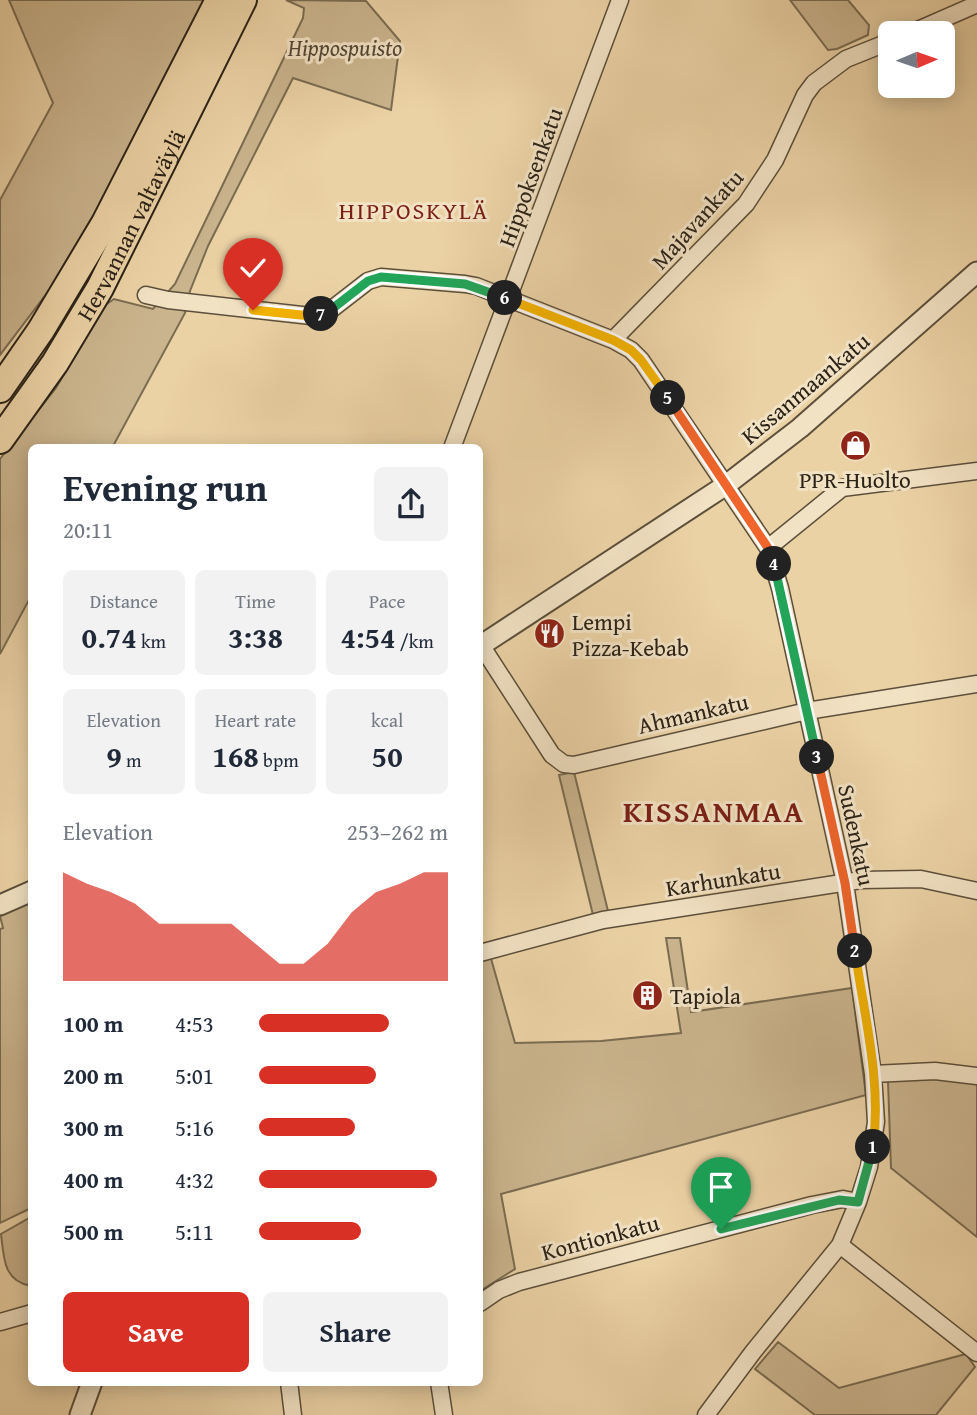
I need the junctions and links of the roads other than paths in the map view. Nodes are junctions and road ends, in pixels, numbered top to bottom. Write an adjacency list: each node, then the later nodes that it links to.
1 (219, 0): 11 (highway, Hervannan valtaväylä)
2 (243, 0): 12 (highway, Hervannan valtaväylä)
3 (620, 0): 9 (street, Hippoksenkatu)
4 (975, 4): 5 (street)
5 (937, 21)
6 (878, 46): 10 (street, Majavankatu)
7 (977, 272): 15 (street, Kissanmaankatu)
8 (146, 295): 9 (street, Sudenkatu)
9 (508, 299): 10 (street, Sudenkatu); 13 (street, Hippoksenkatu)
10 (613, 340): 15 (street, Sudenkatu)
11 (0, 389)
12 (0, 440)
13 (454, 444)
14 (977, 471): 16 (street)
15 (726, 485): 16 (street, Sudenkatu); 17 (street, Kissanmaankatu)
16 (768, 548): 20 (street, Sudenkatu)
17 (483, 643)
18 (483, 650): 20 (street, Ahmankatu)
19 (977, 684): 20 (street, Ahmankatu)
20 (807, 711): 21 (street, Sudenkatu)
21 (845, 883): 22 (street, Karhunkatu); 25 (street, Karhunkatu); 26 (street, Sudenkatu)
22 (977, 891)
23 (28, 893): 24 (street)
24 (0, 905)
25 (483, 952)
26 (873, 1074): 27 (street); 28 (street, Sudenkatu)
27 (977, 1076)
28 (858, 1202): 29 (street, Sudenkatu); 30 (street, Kontionkatu)
29 (840, 1245): 33 (street); 40 (street, Sudenkatu)
30 (483, 1301)
31 (28, 1314): 32 (street)
32 (0, 1322)
33 (977, 1353)
34 (91, 1386): 37 (street)
35 (289, 1386): 38 (street)
36 (440, 1386): 39 (street)
37 (80, 1415)
38 (293, 1415)
39 (444, 1415)
40 (706, 1415)

